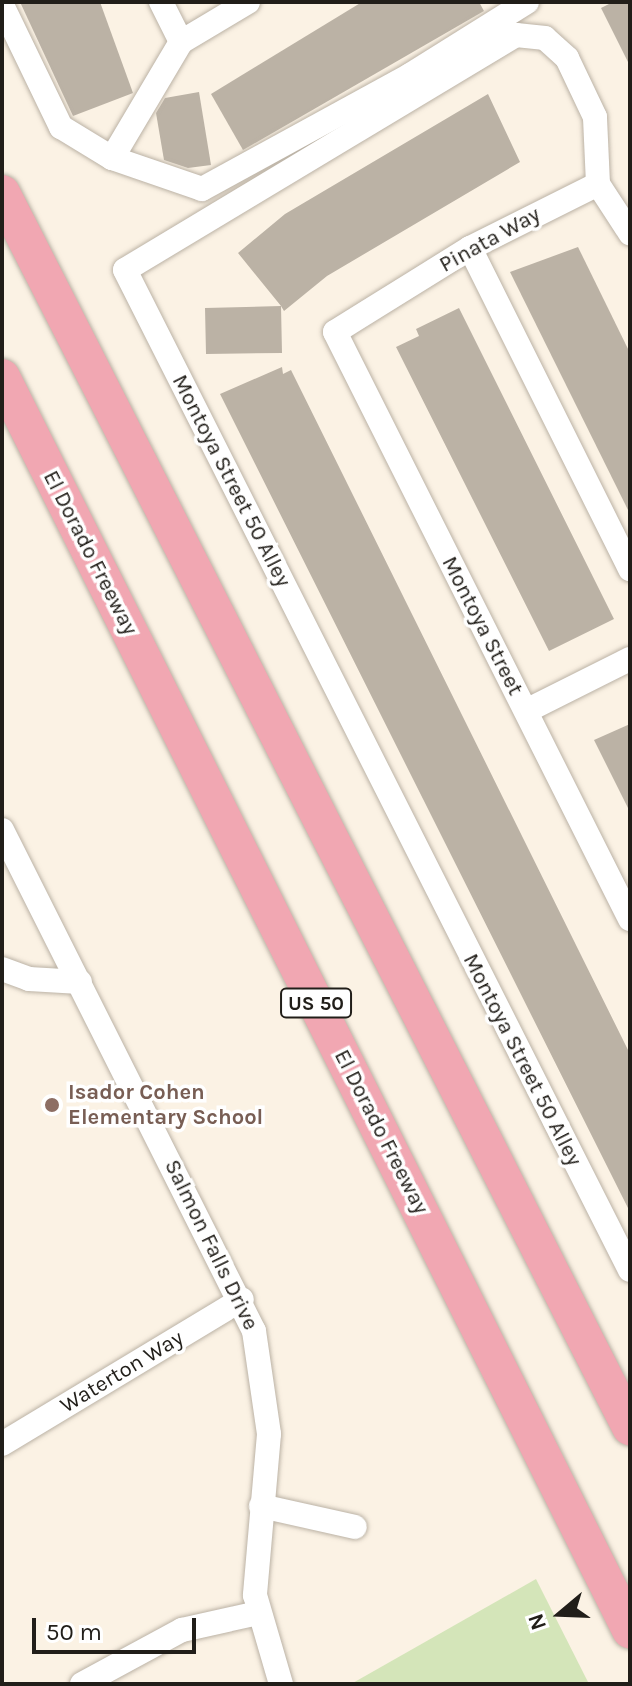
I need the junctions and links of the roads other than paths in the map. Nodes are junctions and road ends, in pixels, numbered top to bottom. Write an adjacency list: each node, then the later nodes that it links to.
1 (161, 2): 5 (street)
2 (248, 2): 5 (street)
3 (527, 2): 6 (street)
4 (2, 5): 6 (street)
5 (181, 42): 6 (street)
6 (112, 158)
7 (598, 184): 9 (street); 10 (street, Pinata Way); 20 (street, Montoya Street 50 Alley)
8 (2, 193): 22 (highway)
9 (630, 233)
10 (470, 248): 11 (street, Pinata Way); 13 (street)
11 (335, 332): 15 (street, Montoya Street)
12 (2, 377): 27 (highway, El Dorado Freeway / US 50)
13 (630, 569)
14 (630, 659): 15 (street)
15 (526, 711): 17 (street, Montoya Street)
16 (2, 830): 19 (street, Salmon Falls Drive)
17 (630, 919)
18 (2, 969): 19 (street)
19 (80, 982): 21 (street, Salmon Falls Drive)
20 (630, 1270)
21 (242, 1299): 23 (street, Waterton Way); 24 (street, Salmon Falls Drive)
22 (630, 1427)
23 (2, 1444)
24 (261, 1506): 25 (street); 26 (street, Salmon Falls Drive)
25 (355, 1527)
26 (258, 1613): 28 (street); 29 (street, Salmon Falls Drive)
27 (630, 1630)
28 (82, 1684)
29 (281, 1684)

